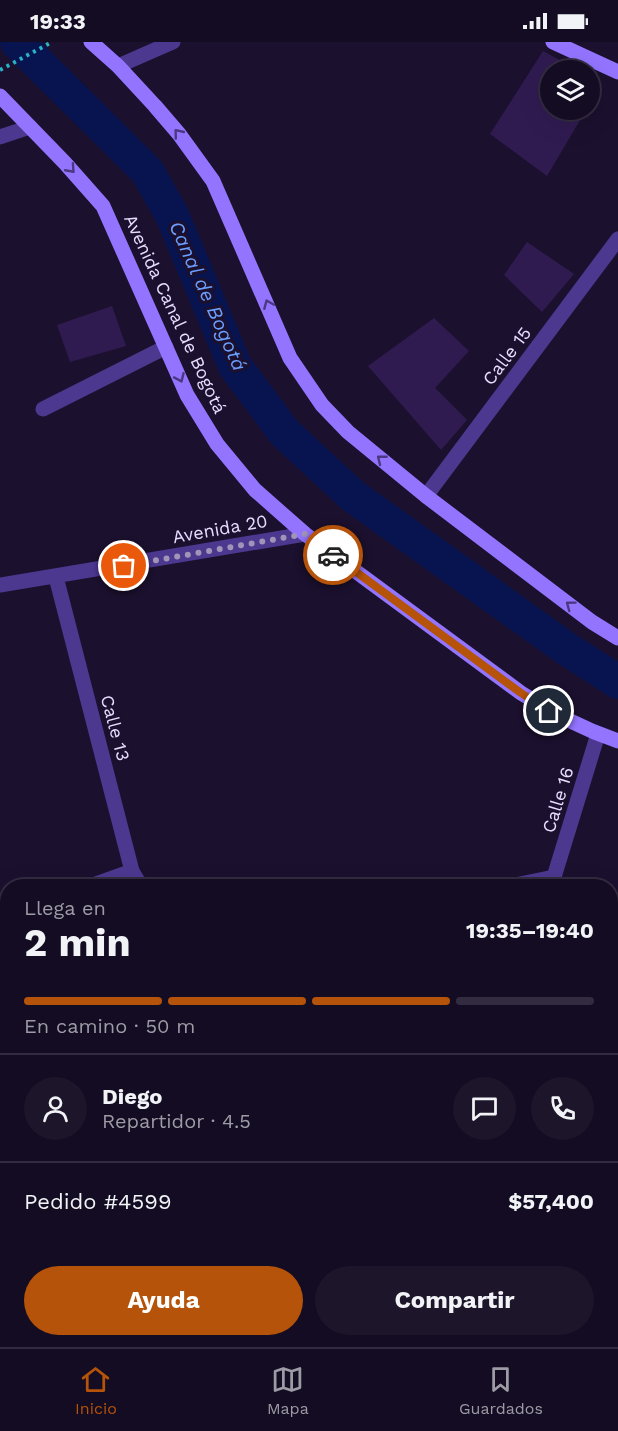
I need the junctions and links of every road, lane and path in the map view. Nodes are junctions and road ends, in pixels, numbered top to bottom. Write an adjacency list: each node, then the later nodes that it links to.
1 (52, 42): 6 (path)
2 (91, 42): 5 (main road)
3 (173, 42): 5 (street)
4 (553, 42): 7 (main road)
5 (118, 66): 14 (main road, one-way to 5)
6 (1, 69)
7 (618, 72)
8 (0, 96): 9 (main road, Avenida Canal de Bogotá)
9 (30, 127): 10 (street); 12 (main road, Avenida Canal de Bogotá, one-way to 12)
10 (0, 137)
11 (618, 239): 14 (street, Calle 15)
12 (166, 347): 13 (street); 15 (main road, Avenida Canal de Bogotá, one-way to 15)
13 (43, 409)
14 (426, 496): 18 (main road, one-way to 14)
15 (305, 534): 16 (street, Avenida 20); 19 (main road, Avenida Canal de Bogotá)
16 (56, 577): 17 (street, Avenida 20); 21 (street, Calle 13)
17 (0, 585)
18 (618, 638)
19 (598, 734): 20 (main road, Avenida Canal de Bogotá); 24 (street, Calle 16)
20 (618, 741)
21 (132, 871): 22 (street); 23 (street, Calle 13)
22 (110, 879)
23 (137, 879)
24 (558, 879)

